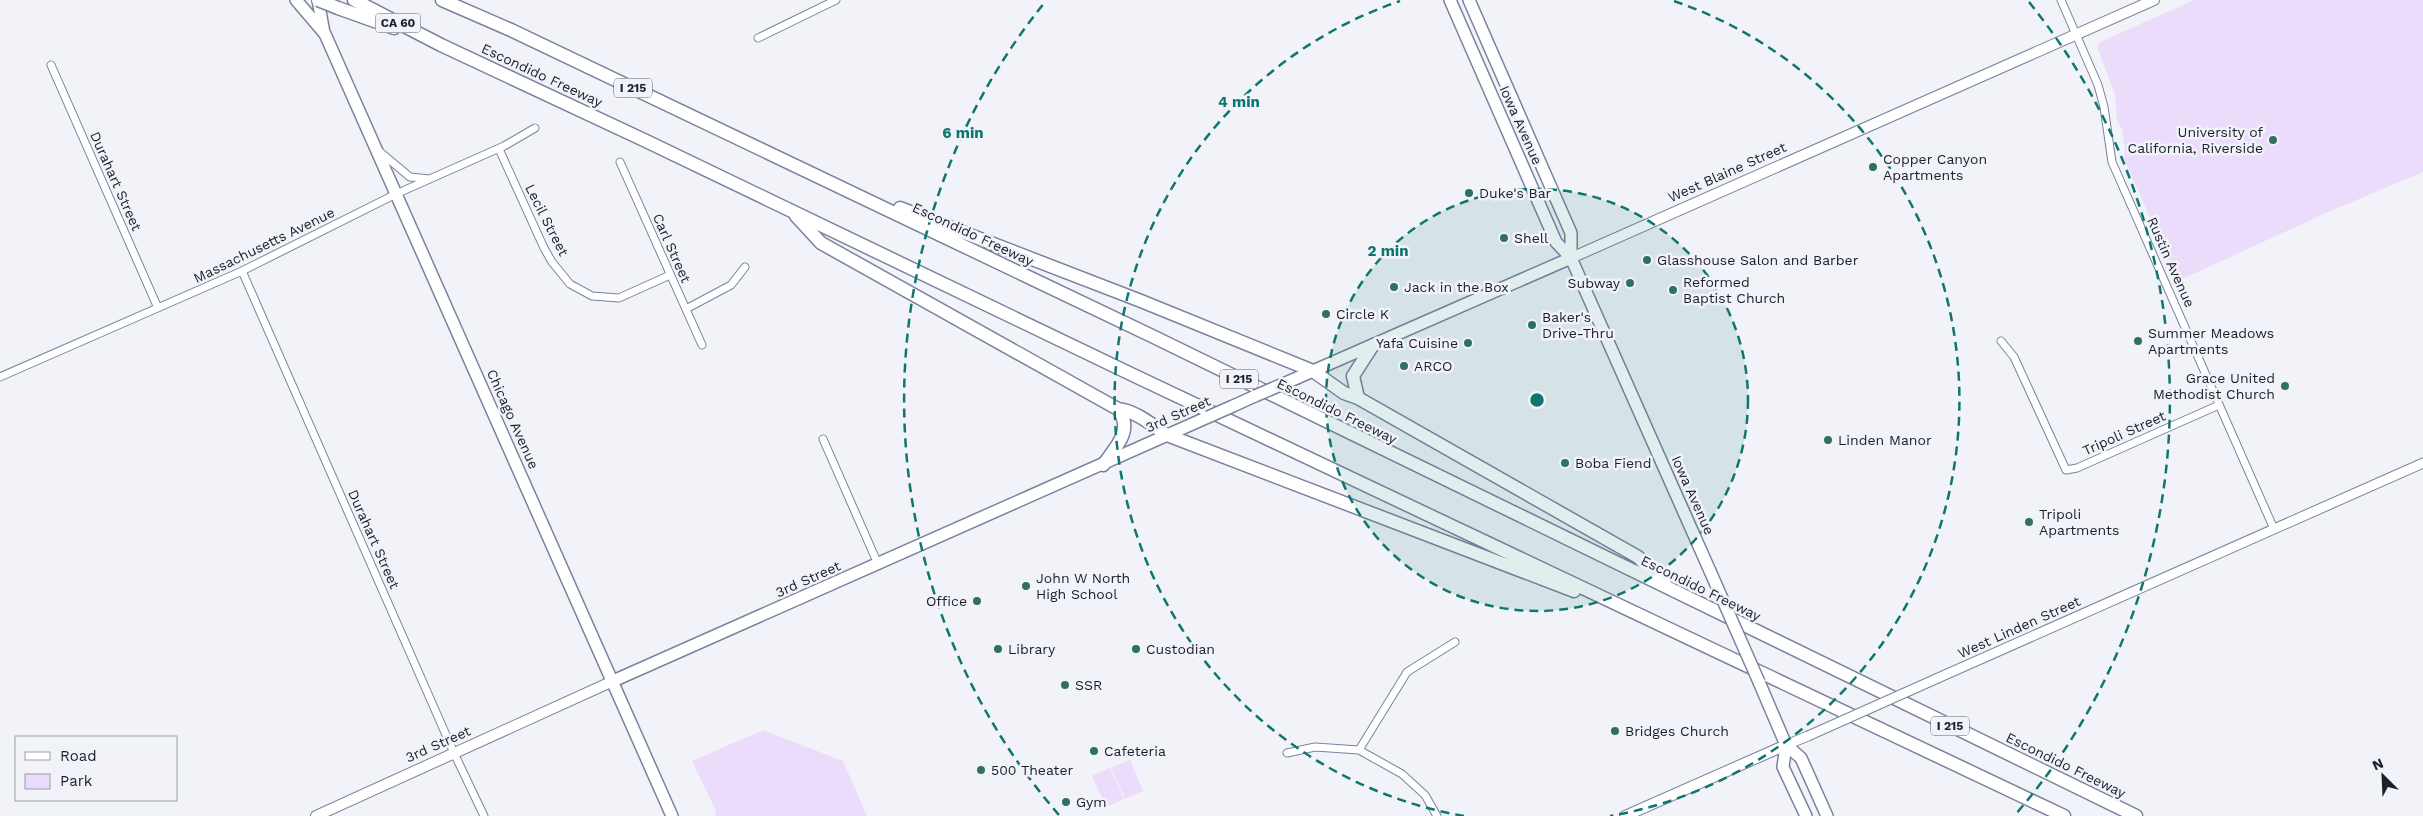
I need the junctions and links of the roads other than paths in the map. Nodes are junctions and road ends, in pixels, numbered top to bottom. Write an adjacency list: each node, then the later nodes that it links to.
1 (296, 0): 12 (main road, Chicago Avenue)
2 (318, 0): 12 (main road, Chicago Avenue); 15 (highway, I 215, bridge)
3 (354, 0): 15 (highway, CA 60)
4 (442, 0): 11 (highway, Escondido Freeway / I 215)
5 (448, 0): 11 (highway)
6 (836, 0): 14 (street)
7 (1450, 0): 25 (main road, Iowa Avenue)
8 (1469, 0): 25 (main road, Iowa Avenue)
9 (2061, 0): 13 (street, Rustin Avenue)
10 (2154, 0): 13 (main road, West Blaine Street)
11 (460, 8): 21 (highway, Escondido Freeway / I 215)
12 (324, 34): 19 (main road, Chicago Avenue)
13 (2076, 34): 25 (main road, West Blaine Street); 37 (street, Rustin Avenue)
14 (758, 38)
15 (441, 45): 24 (highway, Escondido Freeway / I 215)
16 (51, 65): 29 (street, Durahart Street)
17 (534, 128): 18 (street, Massachusetts Avenue)
18 (499, 149): 22 (street, Massachusetts Avenue); 28 (street, Lecil Street)
19 (376, 150): 22 (street); 23 (main road, Chicago Avenue)
20 (620, 162): 28 (street, Carl Street)
21 (804, 171): 34 (highway); 45 (highway, Escondido Freeway / I 215)
22 (430, 179): 23 (street, Massachusetts Avenue)
23 (396, 194): 27 (street, Massachusetts Avenue); 48 (main road, Chicago Avenue)
24 (791, 210): 38 (highway); 46 (highway, Escondido Freeway / I 215)
25 (1571, 258): 33 (main road, West Blaine Street); 49 (main road, Iowa Avenue, bridge)
26 (745, 267): 30 (street)
27 (242, 271): 29 (street, Massachusetts Avenue); 51 (street, Durahart Street)
28 (670, 275): 30 (street, Carl Street)
29 (158, 308): 35 (street, Massachusetts Avenue)
30 (686, 309): 32 (street, Carl Street)
31 (2001, 341): 37 (street, Tripoli Street)
32 (702, 345)
33 (1373, 345): 34 (main road, West Blaine Street); 36 (highway)
34 (1313, 371): 36 (highway); 39 (main road, 3rd Street, bridge)
35 (0, 376)
36 (1358, 398): 45 (highway)
37 (2220, 405): 43 (street, Rustin Avenue)
38 (1118, 409): 39 (highway); 42 (highway)
39 (1167, 435): 42 (main road, 3rd Street); 46 (highway)
40 (823, 439): 44 (street)
41 (2423, 463): 43 (street, West Linden Street)
42 (1103, 465): 44 (main road, 3rd Street)
43 (2274, 529): 49 (street, West Linden Street, bridge)
44 (878, 564): 48 (main road, 3rd Street)
45 (1673, 591): 63 (highway, Escondido Freeway / I 215)
46 (1654, 621): 53 (highway, Escondido Freeway / I 215)
47 (1455, 642): 50 (street)
48 (613, 682): 51 (main road, 3rd Street); 56 (main road, Chicago Avenue)
49 (1786, 745): 58 (main road, West Linden Street); 59 (main road, Iowa Avenue); 60 (main road, Iowa Avenue)
50 (1359, 750): 52 (street); 57 (street)
51 (454, 753): 54 (main road, 3rd Street); 55 (street, Durahart Street)
52 (1287, 754)
53 (1980, 774): 61 (highway); 62 (highway, Escondido Freeway / I 215)
54 (317, 816)
55 (484, 816)
56 (672, 816)
57 (1438, 816)
58 (1625, 816)
59 (1806, 816)
60 (1827, 816)
61 (2048, 816)
62 (2064, 816)
63 (2136, 816)

